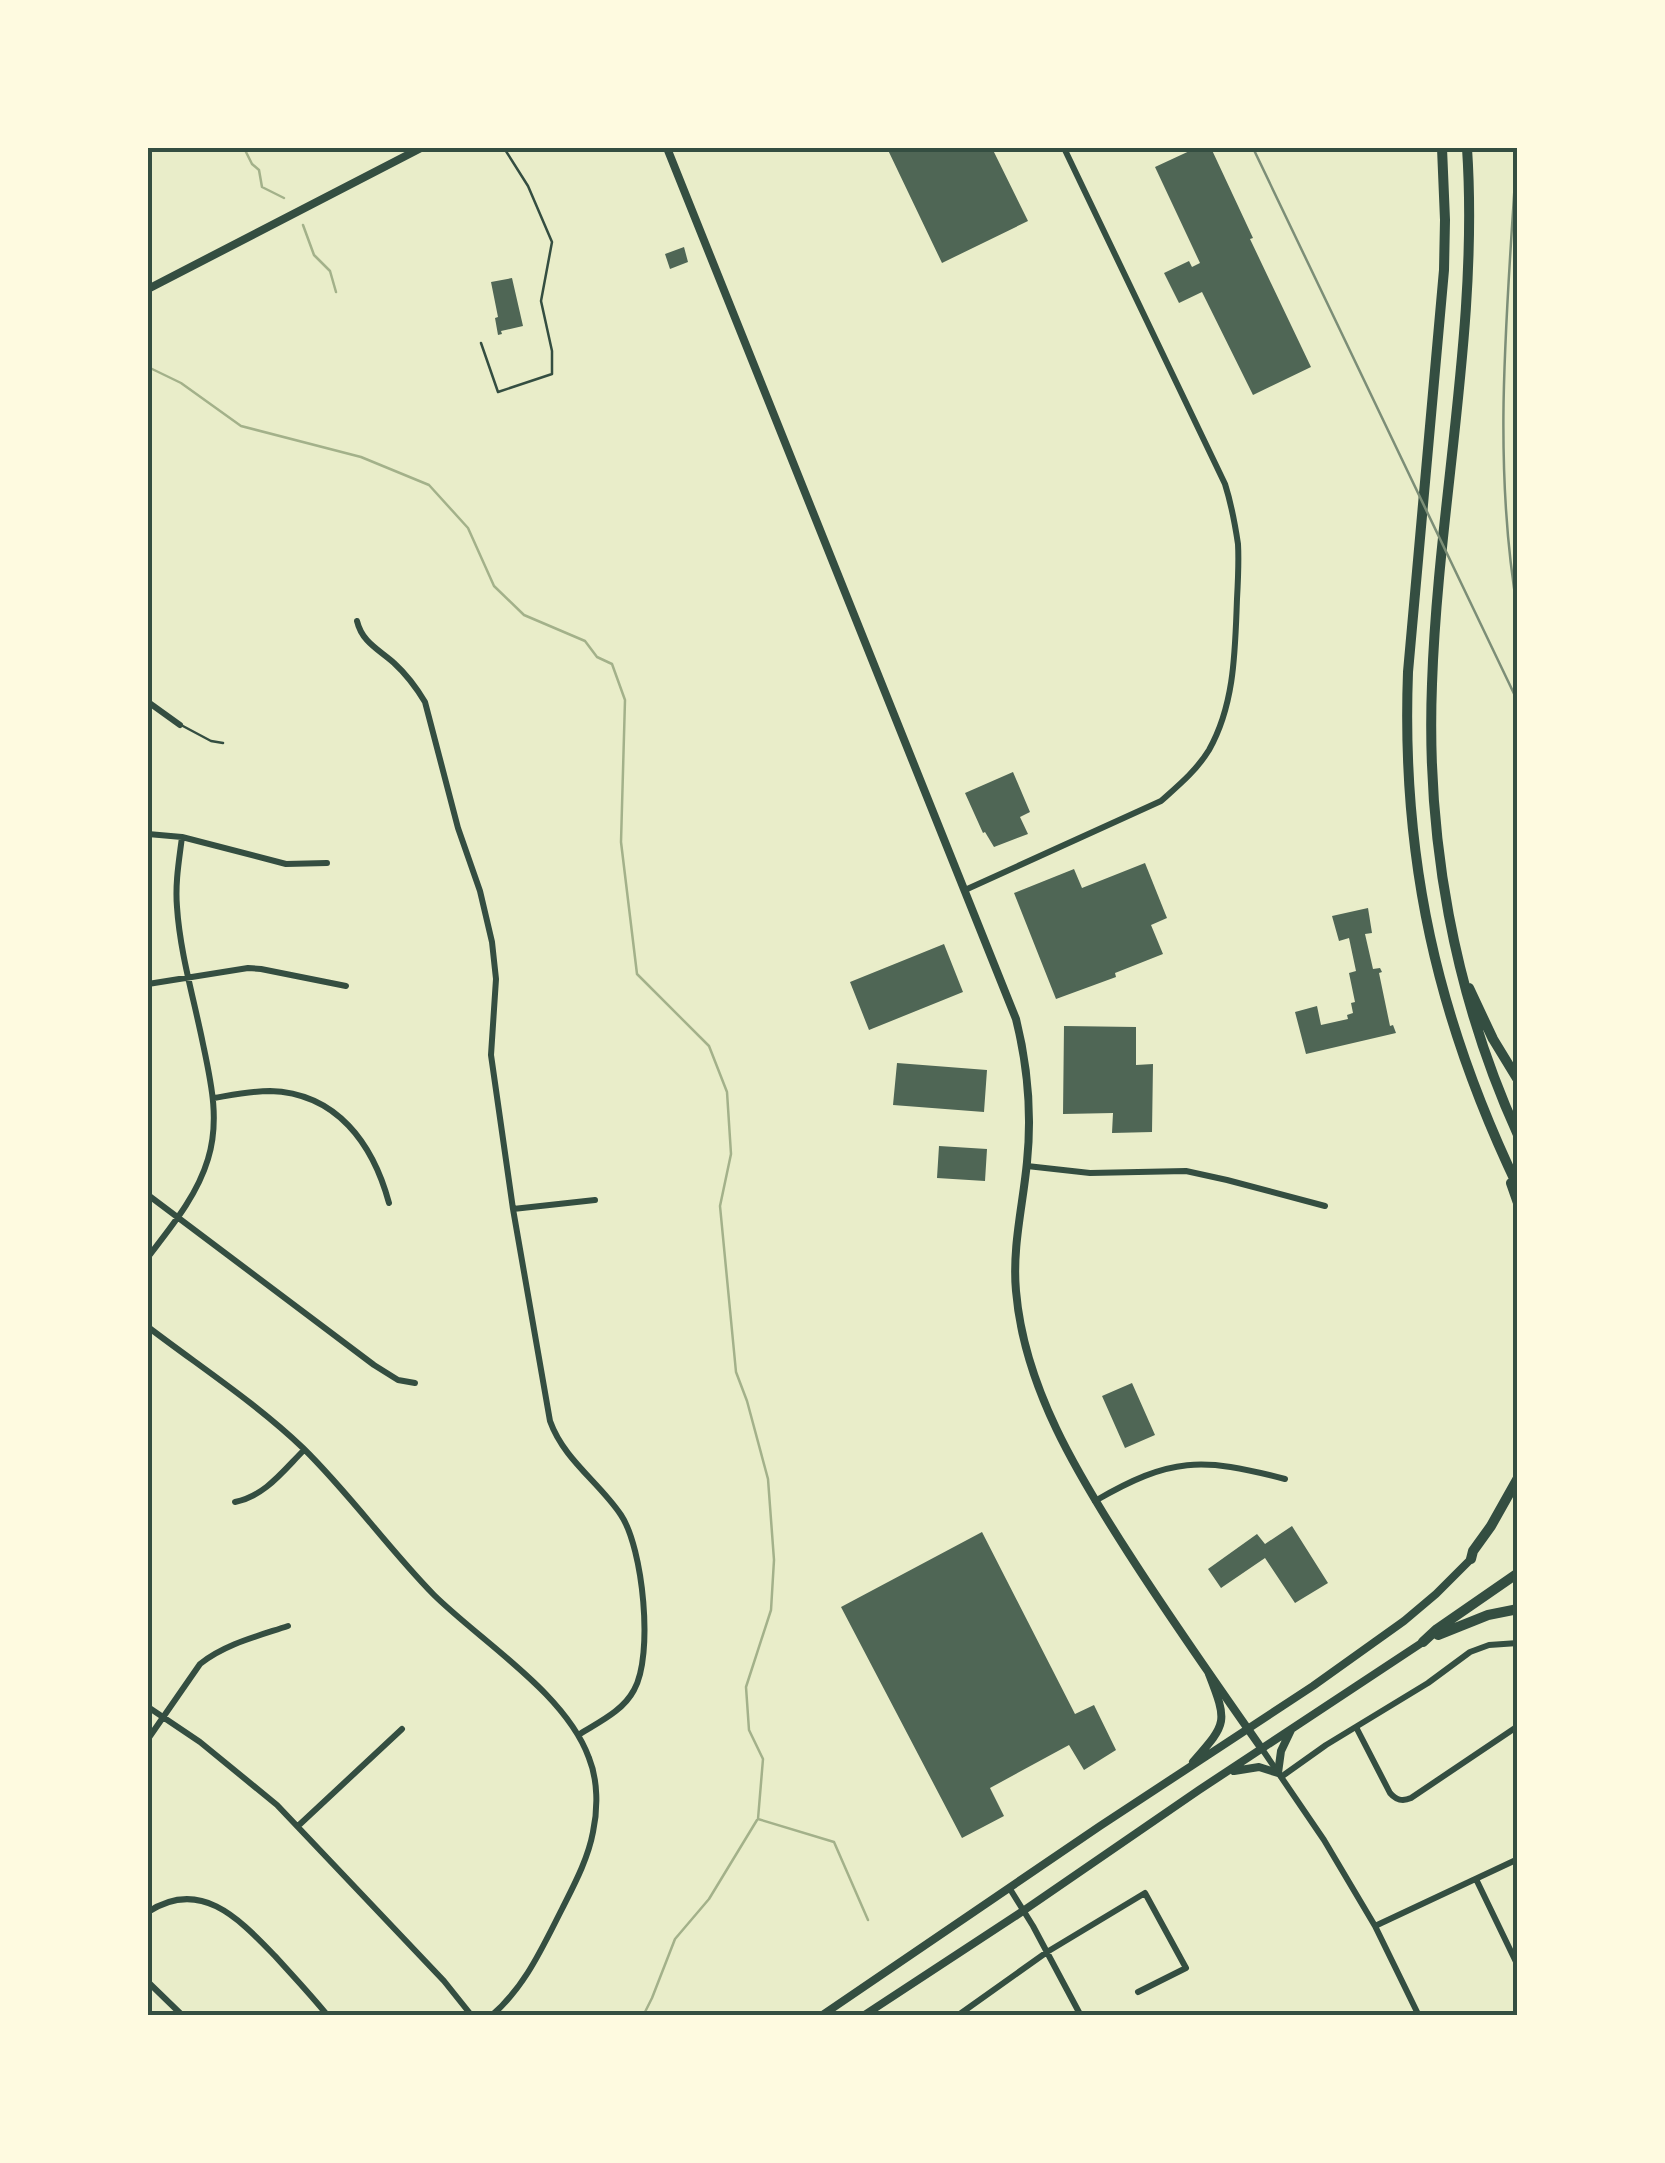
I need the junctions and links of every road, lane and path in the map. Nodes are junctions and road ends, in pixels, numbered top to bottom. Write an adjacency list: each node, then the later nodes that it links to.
1 (420, 148): 7 (main road)
2 (504, 148): 8 (lane)
3 (667, 148): 16 (main road)
4 (1064, 148): 16 (street)
5 (1442, 148): 17 (highway)
6 (1467, 148): 18 (highway)
7 (148, 288)
8 (481, 343)
9 (357, 621): 33 (street)
10 (148, 702): 11 (street)
11 (180, 725): 12 (lane)
12 (223, 743)
13 (148, 834): 14 (street)
14 (182, 838): 15 (street); 19 (street)
15 (328, 862)
16 (965, 890): 26 (main road)
17 (1434, 960): 18 (highway); 25 (highway)
18 (1457, 960): 22 (highway); 24 (highway)
19 (189, 977): 20 (street); 21 (street); 23 (street)
20 (148, 984)
21 (346, 986)
22 (1518, 1080)
23 (214, 1098): 30 (street); 34 (street)
24 (1518, 1134)
25 (1502, 1154): 27 (highway); 31 (highway)
26 (1027, 1166): 32 (street); 42 (main road)
27 (1518, 1187)
28 (148, 1195): 34 (street)
29 (595, 1200): 33 (street)
30 (389, 1203)
31 (1518, 1203)
32 (1325, 1206)
33 (513, 1209): 58 (street)
34 (178, 1218): 35 (street); 37 (street)
35 (148, 1257)
36 (148, 1327): 38 (street)
37 (415, 1383)
38 (304, 1450): 43 (street); 58 (street)
39 (1518, 1478): 44 (highway)
40 (1285, 1480): 42 (street)
41 (1518, 1493): 44 (highway)
42 (1095, 1501): 50 (main road)
43 (235, 1502)
44 (1472, 1559): 56 (main road)
45 (1518, 1573): 48 (highway)
46 (1518, 1610): 48 (highway)
47 (288, 1626): 52 (street)
48 (1423, 1642): 57 (main road)
49 (1518, 1642): 54 (street)
50 (1209, 1674): 56 (main road); 61 (main road)
51 (148, 1707): 52 (street)
52 (162, 1717): 59 (street); 64 (street)
53 (1518, 1726): 54 (street)
54 (1356, 1727): 63 (street)
55 (402, 1729): 64 (street)
56 (1248, 1730): 60 (main road); 61 (main road)
57 (1291, 1730): 60 (main road); 63 (main road)
58 (580, 1734): 78 (street)
59 (148, 1739)
60 (1262, 1750): 62 (main road); 63 (street)
61 (1188, 1768): 67 (main road)
62 (1226, 1774): 63 (main road); 68 (main road)
63 (1280, 1775): 70 (street)
64 (298, 1826): 77 (street)
65 (1518, 1859): 66 (street)
66 (1476, 1879): 70 (street); 72 (street)
67 (1010, 1889): 68 (street); 79 (main road)
68 (1024, 1911): 71 (street); 80 (main road)
69 (148, 1912): 76 (street)
70 (1375, 1926): 83 (street)
71 (1046, 1952): 74 (street); 81 (street); 82 (street)
72 (1518, 1966)
73 (148, 1982): 75 (street)
74 (1138, 1992)
75 (183, 2016)
76 (328, 2016)
77 (472, 2016)
78 (491, 2016)
79 (821, 2016)
80 (863, 2016)
81 (956, 2016)
82 (1081, 2016)
83 (1419, 2016)

